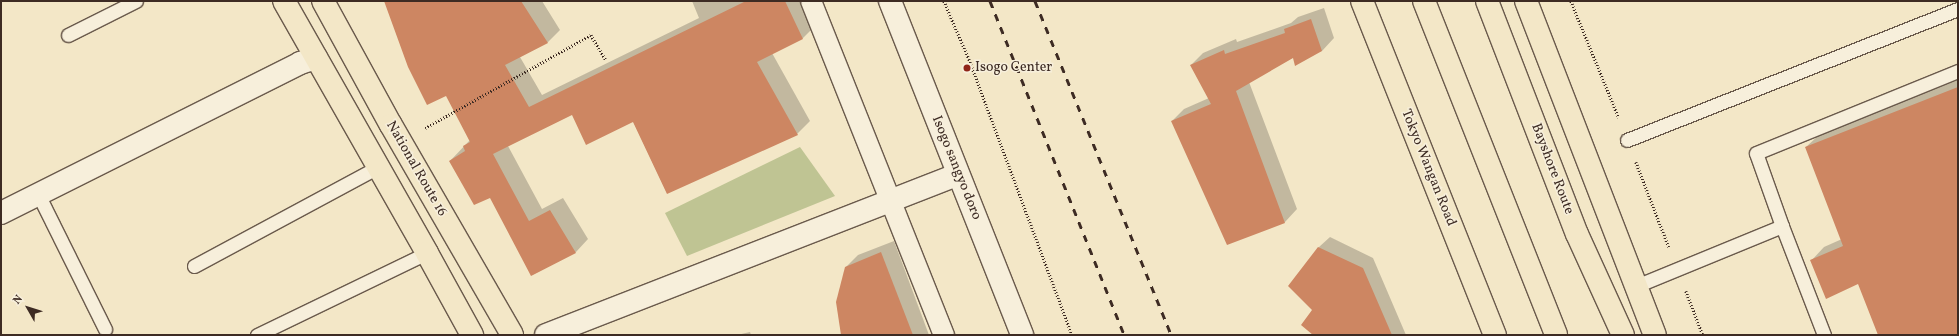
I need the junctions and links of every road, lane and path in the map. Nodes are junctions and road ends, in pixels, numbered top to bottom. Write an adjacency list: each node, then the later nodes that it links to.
1 (136, 1): 13 (lane)
2 (284, 1): 14 (highway)
3 (323, 1): 32 (highway, National Route 16)
4 (811, 1): 22 (street)
5 (890, 1): 20 (street, Isogo sangyo doro)
6 (944, 1): 36 (path)
7 (1362, 1): 37 (highway, Tokyo Wangan Road)
8 (1424, 1): 38 (highway)
9 (1487, 1): 39 (highway, Bayshore Route)
10 (1526, 1): 28 (highway)
11 (1571, 1): 18 (path)
12 (1958, 9): 18 (lane)
13 (68, 36)
14 (316, 58): 19 (highway); 21 (street)
15 (606, 60): 17 (path)
16 (1958, 71): 24 (lane)
17 (424, 128)
18 (1627, 140): 27 (path)
19 (378, 167): 25 (highway); 26 (lane)
20 (958, 174): 22 (street); 35 (street, Isogo sangyo doro)
21 (38, 194): 23 (street); 29 (lane)
22 (890, 201): 33 (street); 34 (street)
23 (1, 213)
24 (1782, 226): 27 (lane); 42 (lane)
25 (427, 254): 30 (lane); 31 (highway)
26 (194, 266)
27 (1677, 268): 28 (lane); 41 (path)
28 (1636, 286): 40 (highway)
29 (105, 328)
30 (257, 335)
31 (472, 335)
32 (512, 335)
33 (546, 335)
34 (944, 335)
35 (1022, 335)
36 (1072, 335)
37 (1495, 335)
38 (1556, 335)
39 (1623, 335)
40 (1655, 335)
41 (1703, 335)
42 (1824, 335)

